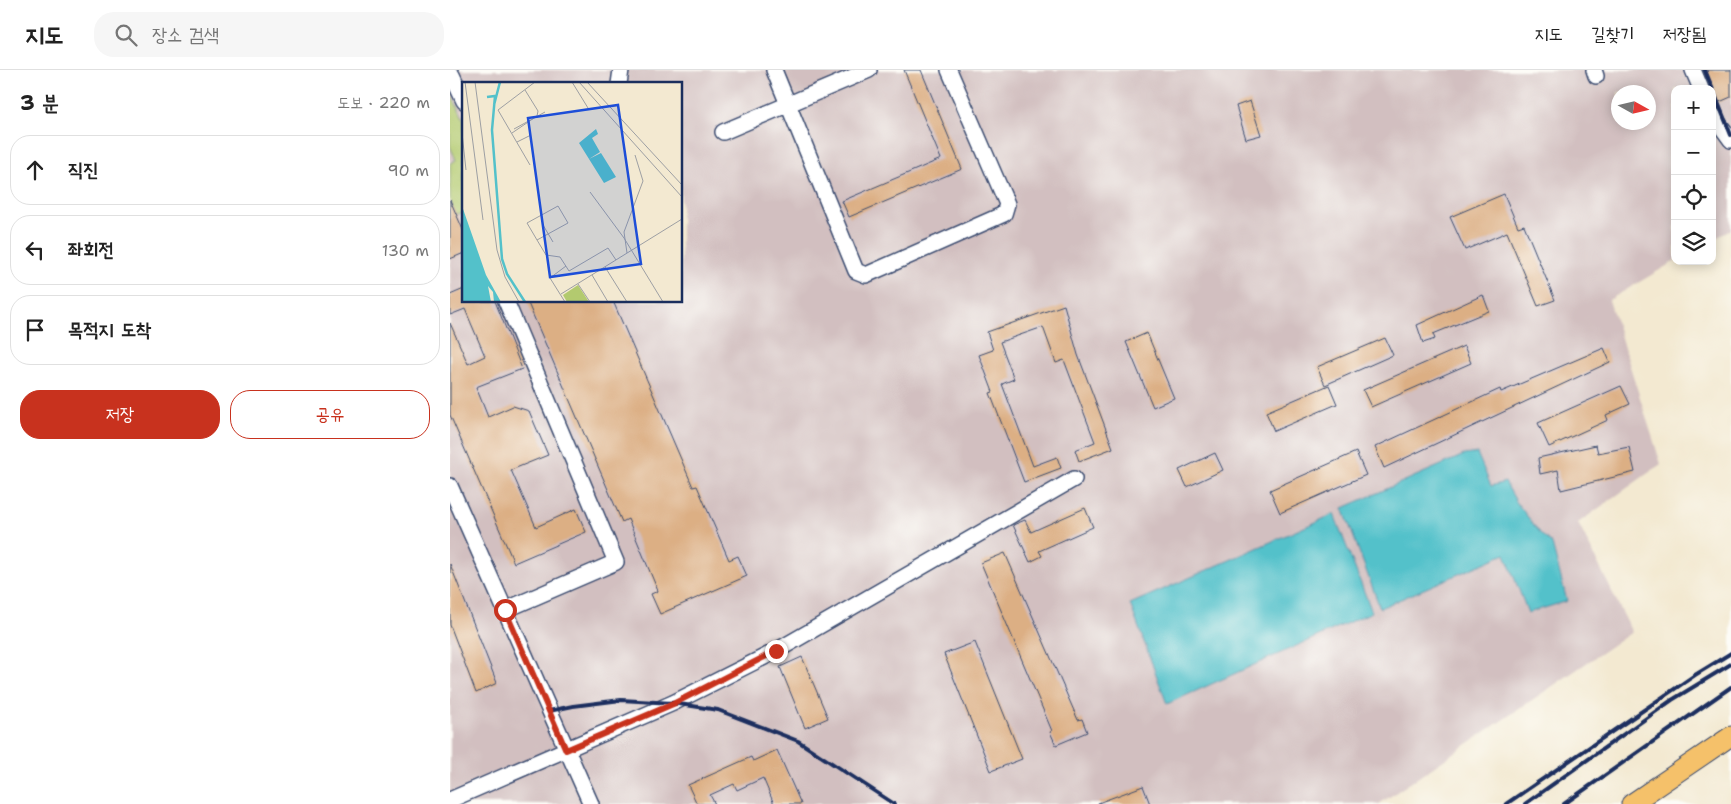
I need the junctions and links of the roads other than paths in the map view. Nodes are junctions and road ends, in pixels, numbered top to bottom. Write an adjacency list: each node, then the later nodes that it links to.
1 (774, 70): 8 (lane)
2 (869, 70): 8 (lane)
3 (949, 70): 8 (lane)
4 (1693, 70): 6 (lane)
5 (450, 74): 7 (lane)
6 (1699, 85)
7 (462, 97)
8 (788, 104): 10 (lane)
9 (1716, 119): 11 (lane)
10 (723, 132)
11 (1731, 140)
12 (506, 302): 16 (lane)
13 (1074, 479): 18 (lane)
14 (450, 486): 15 (lane)
15 (457, 519): 16 (lane)
16 (505, 610): 18 (lane)
17 (1731, 736): 21 (main road)
18 (566, 750): 19 (lane); 20 (lane)
19 (450, 800)
20 (590, 804)
21 (1632, 804)

